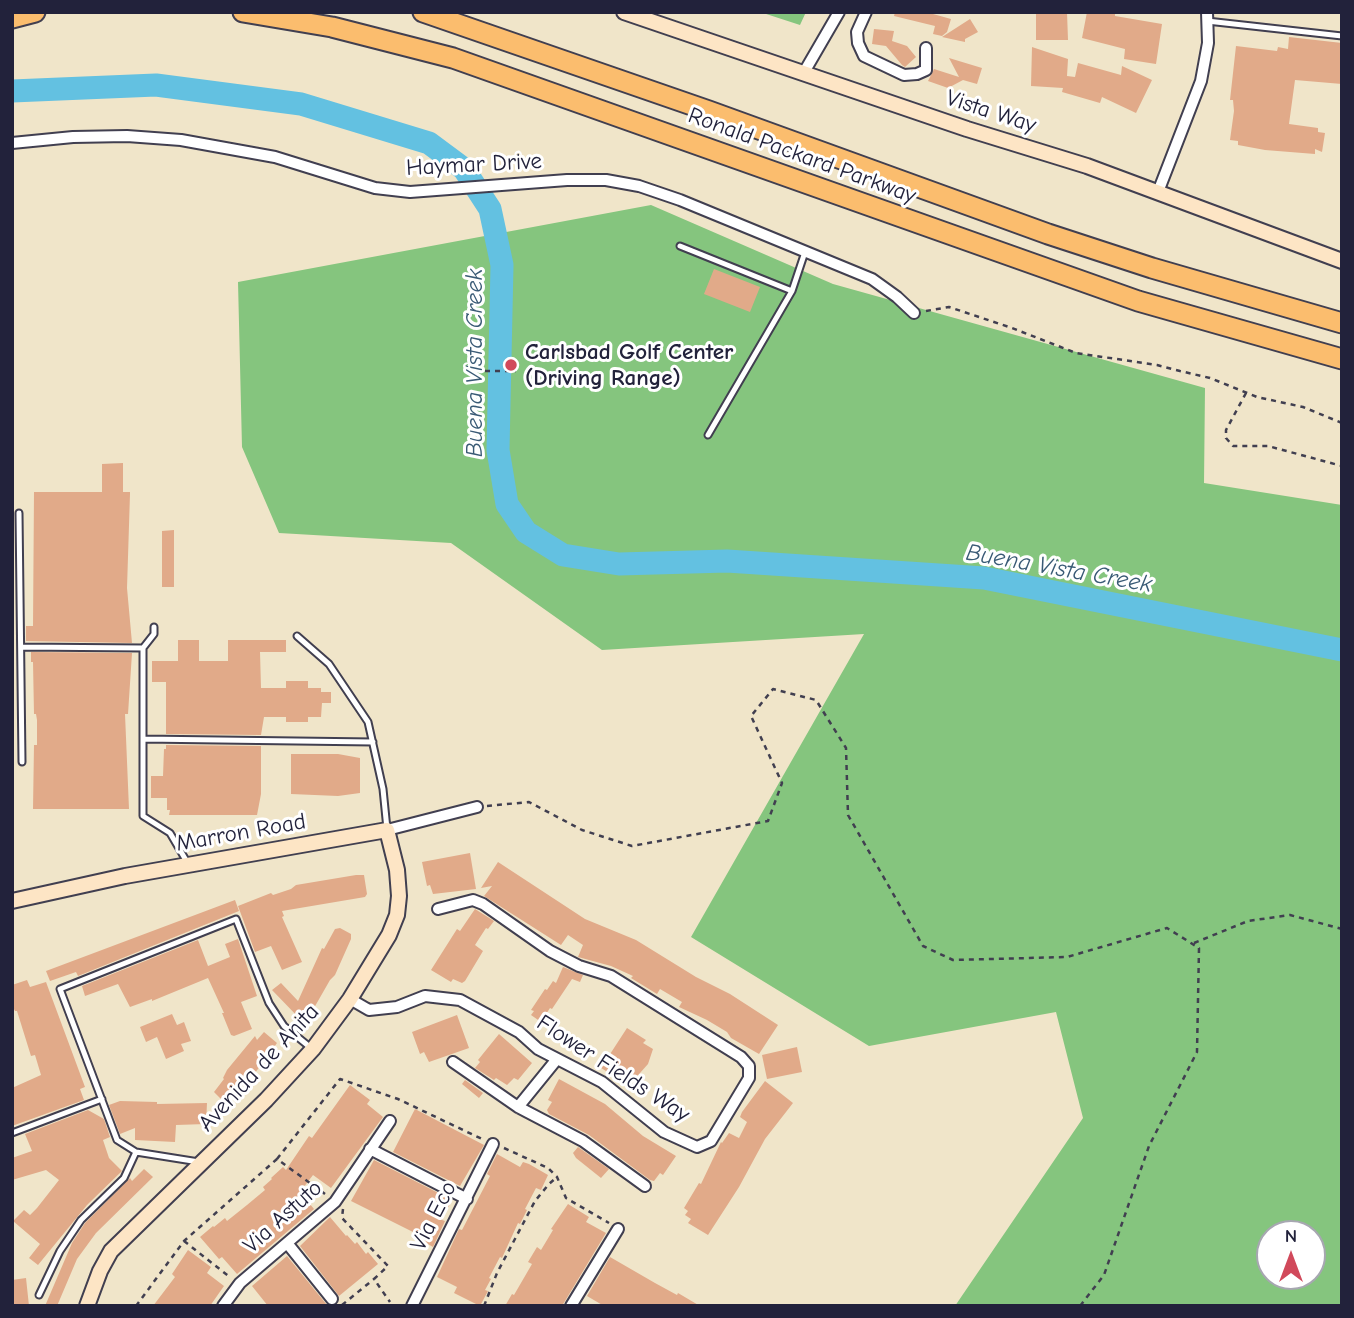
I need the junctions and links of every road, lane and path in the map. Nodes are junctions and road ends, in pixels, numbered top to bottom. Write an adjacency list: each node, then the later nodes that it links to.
1 (35, 12): 8 (highway)
2 (243, 12): 20 (highway, Ronald Packard Parkway)
3 (423, 12): 19 (highway, Ronald Packard Parkway)
4 (624, 12): 11 (street, Vista Way)
5 (839, 12): 11 (street)
6 (866, 12): 10 (street)
7 (1207, 16): 9 (lane); 13 (street)
8 (12, 18)
9 (1342, 36)
10 (926, 48)
11 (803, 74): 13 (street, Vista Way)
12 (12, 143): 15 (street, Haymar Drive)
13 (1158, 192): 16 (street, Vista Way)
14 (680, 246): 17 (lane)
15 (806, 252): 17 (lane); 18 (street, Haymar Drive)
16 (1342, 261)
17 (792, 291): 25 (lane)
18 (914, 313): 23 (path)
19 (1342, 323)
20 (1342, 359)
21 (485, 371): 22 (path)
22 (516, 371)
23 (1246, 393): 24 (path); 26 (path)
24 (1342, 423)
25 (708, 435)
26 (1342, 466)
27 (19, 513): 30 (lane)
28 (155, 627): 31 (lane)
29 (297, 636): 33 (lane)
30 (20, 647): 31 (lane); 34 (lane)
31 (143, 648): 32 (lane)
32 (143, 739): 33 (lane); 37 (lane)
33 (373, 742): 36 (lane)
34 (22, 762)
35 (477, 807): 36 (street, Marron Road); 41 (path)
36 (387, 830): 37 (street, Marron Road); 42 (street, Avenida de Anita)
37 (188, 865): 38 (street, Marron Road)
38 (12, 901)
39 (438, 909): 44 (street, Flower Fields Way)
40 (1342, 929): 41 (path)
41 (1192, 943): 73 (path)
42 (350, 999): 43 (street, Avenida de Anita); 44 (street, Flower Fields Way)
43 (313, 1049): 46 (lane); 54 (street, Avenida de Anita)
44 (558, 1059): 47 (street)
45 (453, 1062): 47 (street)
46 (102, 1099): 49 (lane); 52 (lane)
47 (518, 1107): 56 (street)
48 (390, 1121): 51 (street, Via Astuto)
49 (12, 1133)
50 (494, 1144): 53 (path); 55 (path); 57 (street, Via Eco)
51 (370, 1149): 57 (street); 58 (street, Via Astuto)
52 (136, 1152): 54 (lane); 64 (lane)
53 (278, 1159): 58 (path); 60 (path)
54 (202, 1163): 68 (street, Avenida de Anita)
55 (557, 1177): 59 (path); 72 (path)
56 (645, 1186)
57 (467, 1199): 71 (street, Via Eco)
58 (335, 1202): 61 (street, Via Astuto); 63 (path)
59 (618, 1228): 67 (street)
60 (184, 1241): 62 (path); 69 (path)
61 (287, 1243): 65 (street); 70 (street, Via Astuto)
62 (232, 1279)
63 (374, 1279): 65 (path); 66 (path)
64 (39, 1295)
65 (337, 1302)
66 (390, 1302)
67 (576, 1304)
68 (87, 1306)
69 (136, 1306)
70 (223, 1306)
71 (412, 1306)
72 (484, 1306)
73 (1080, 1306)

